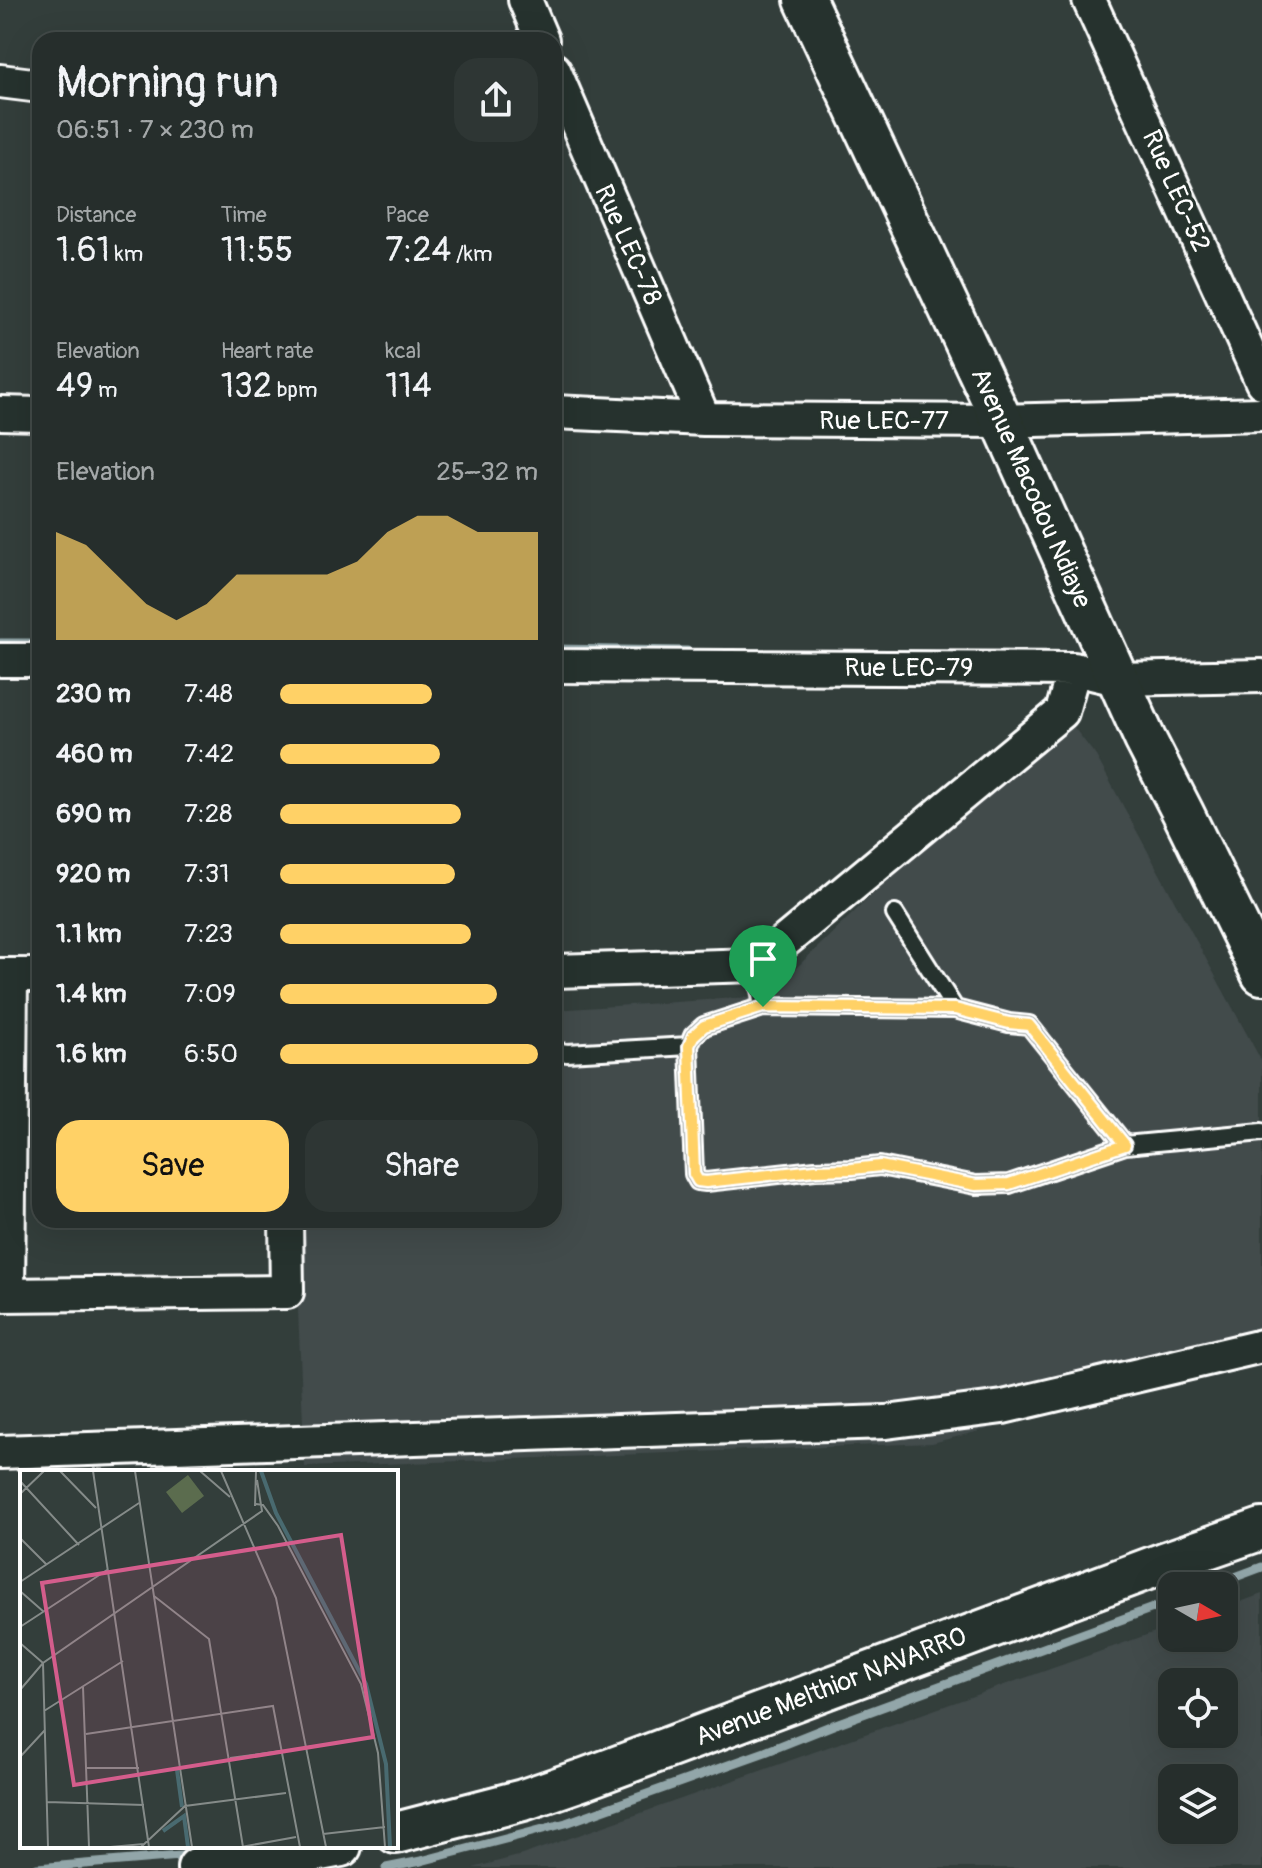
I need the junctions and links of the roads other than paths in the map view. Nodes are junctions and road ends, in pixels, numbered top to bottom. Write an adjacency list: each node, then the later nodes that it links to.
1 (525, 0): 4 (street)
2 (805, 0): 16 (street, Avenue Macodou Ndiaye)
3 (1089, 0): 10 (street, Rue LEC-52)
4 (539, 32)
5 (0, 81): 6 (street)
6 (32, 85)
7 (562, 89): 9 (street, Rue LEC-78)
8 (562, 148): 9 (street)
9 (587, 150): 15 (street, Rue LEC-78)
10 (1262, 382)
11 (562, 412): 15 (street, Rue LEC-77)
12 (0, 413): 13 (street)
13 (32, 413)
14 (1262, 414): 16 (street, Rue LEC-77)
15 (704, 419): 16 (street, Rue LEC-77)
16 (1002, 421): 22 (street, Avenue Macodou Ndiaye)
17 (0, 660): 18 (street)
18 (32, 660)
19 (562, 666): 20 (street, Rue LEC-79)
20 (1074, 669): 22 (street, Rue LEC-79); 24 (street)
21 (1262, 676): 22 (street, Rue LEC-79)
22 (1117, 679): 26 (street, Avenue Macodou Ndiaye)
23 (895, 914): 29 (lane)
24 (756, 965): 25 (street); 28 (lane)
25 (562, 971)
26 (1262, 974)
27 (17, 975): 35 (street)
28 (763, 1007): 29 (lane); 30 (lane)
29 (955, 1009): 33 (lane)
30 (689, 1046): 31 (lane); 33 (lane)
31 (562, 1052)
32 (1262, 1132): 33 (lane)
33 (1125, 1145)
34 (286, 1228): 35 (street)
35 (4, 1295)
36 (1262, 1346): 37 (street)
37 (0, 1452)
38 (1262, 1529): 39 (street, Avenue Melthior NAVARRO)
39 (398, 1832)
40 (330, 1848): 41 (street)
41 (198, 1868)

